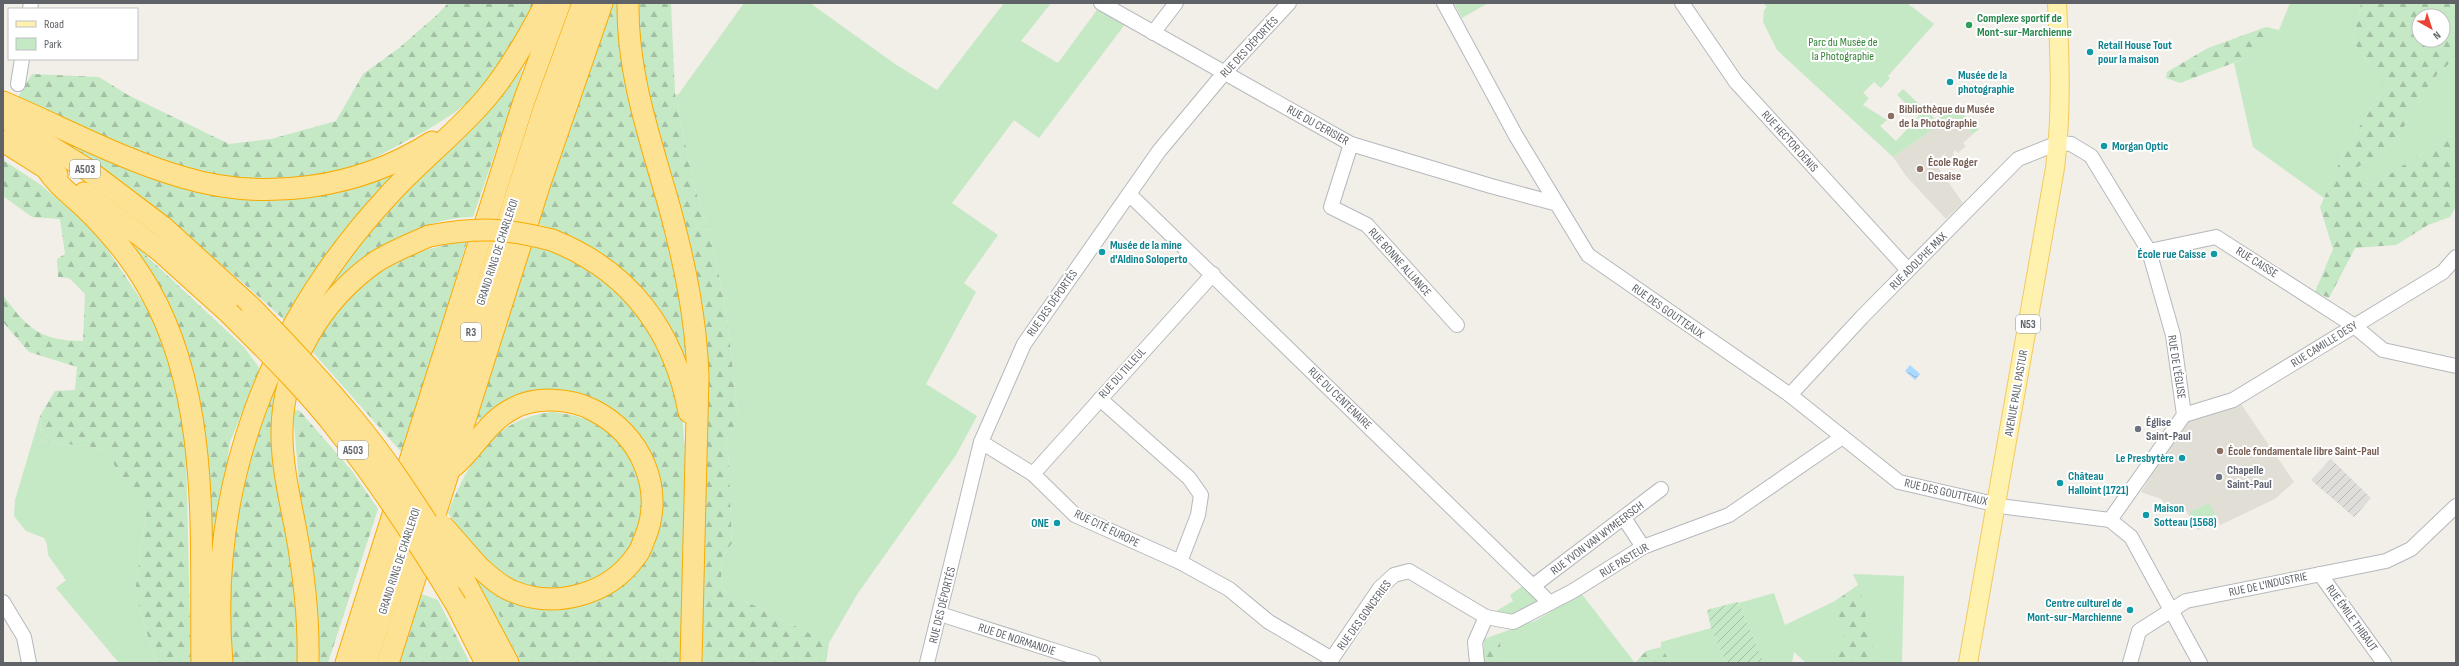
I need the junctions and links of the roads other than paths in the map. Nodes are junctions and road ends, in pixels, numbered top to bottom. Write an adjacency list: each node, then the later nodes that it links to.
1 (546, 3): 18 (highway)
2 (560, 3): 60 (highway, GRAND RING DE CHARLEROI / R3)
3 (583, 3): 61 (highway, GRAND RING DE CHARLEROI / R3)
4 (602, 3): 38 (highway)
5 (628, 3): 37 (highway)
6 (1101, 3): 12 (street, RUE DU CERISIER)
7 (1176, 3): 12 (street)
8 (1289, 3): 14 (street, RUE DES DÉPORTÉS)
9 (1444, 3): 24 (street, RUE DES GOUTTEAUX)
10 (1682, 3): 27 (street, RUE HECTOR DENIS)
11 (2057, 3): 20 (main road, AVENUE PAUL PASTUR / N53)
12 (1153, 33): 14 (street, RUE DU CERISIER)
13 (22, 60): 15 (street)
14 (1225, 72): 21 (street, RUE DU CERISIER); 23 (street, RUE DES DÉPORTÉS)
15 (18, 84)
16 (3, 102): 18 (highway)
17 (3, 117): 47 (highway, A503, bridge)
18 (464, 121): 58 (highway)
19 (3, 141): 22 (highway, A503)
20 (2058, 143): 25 (street, RUE DE L'ÉGLISE); 27 (street, RUE ADOLPHE MAX); 41 (main road, AVENUE PAUL PASTUR / N53)
21 (1352, 144): 24 (street, RUE DU CERISIER); 29 (street, RUE BONNE ALLIANCE)
22 (46, 168): 57 (highway); 63 (highway, A503, bridge)
23 (1129, 194): 28 (street, RUE DU CENTENAIRE); 36 (street, RUE DES DÉPORTÉS)
24 (1554, 203): 32 (street, RUE DES GOUTTEAUX)
25 (2149, 251): 30 (street, RUE CAISSE); 34 (street, RUE DE L'ÉGLISE)
26 (2456, 257): 30 (street, RUE CAMILLE DESY)
27 (1908, 270): 32 (street, RUE ADOLPHE MAX)
28 (1213, 274): 33 (street, RUE DU TILLEUL); 49 (street, RUE DU CENTENAIRE)
29 (1457, 325)
30 (2354, 325): 31 (street, RUE CAISSE); 34 (street, RUE CAMILLE DESY)
31 (2456, 366)
32 (1790, 396): 35 (street, RUE DES GOUTTEAUX)
33 (1100, 399): 39 (street, RUE DU TILLEUL); 46 (street)
34 (2184, 415): 44 (street, RUE DE L'ÉGLISE)
35 (1842, 438): 41 (street, RUE DES GOUTTEAUX); 45 (street, RUE PASTEUR)
36 (981, 442): 39 (street, RUE CITÉ EUROPE); 53 (street, RUE DES DÉPORTÉS)
37 (696, 452): 59 (highway, bridge); 65 (highway)
38 (449, 470): 47 (highway); 62 (highway)
39 (1033, 474): 46 (street, RUE CITÉ EUROPE)
40 (1661, 489): 43 (street, RUE YVON VAN WYMEERSCH)
41 (1996, 504): 44 (street); 69 (main road, AVENUE PAUL PASTUR / N53)
42 (2456, 506): 48 (street, RUE DE L'INDUSTRIE)
43 (1624, 518): 45 (street); 49 (street, RUE YVON VAN WYMEERSCH)
44 (2110, 520): 52 (street)
45 (1643, 547): 51 (street, RUE PASTEUR)
46 (1180, 562): 55 (street, RUE CITÉ EUROPE)
47 (470, 572): 64 (highway, A503)
48 (2320, 574): 52 (street, RUE DE L'INDUSTRIE); 72 (street, RUE ÉMILE THIBAUT)
49 (1533, 586): 51 (street, RUE DU CENTENAIRE)
50 (3, 602): 56 (street)
51 (1550, 603): 54 (street, RUE PASTEUR)
52 (2172, 609): 70 (street, RUE DE L'INDUSTRIE); 71 (street)
53 (940, 614): 66 (street, RUE DES DÉPORTÉS); 67 (street, RUE DE NORMANDIE)
54 (1486, 616): 55 (street, RUE DES GONCERIES); 68 (street)
55 (1330, 661)
56 (29, 663)
57 (202, 663)
58 (222, 663)
59 (308, 663)
60 (346, 663)
61 (366, 663)
62 (388, 663)
63 (486, 663)
64 (508, 663)
65 (691, 663)
66 (927, 663)
67 (1093, 663)
68 (1477, 663)
69 (1968, 663)
70 (2130, 663)
71 (2200, 663)
72 (2384, 663)

